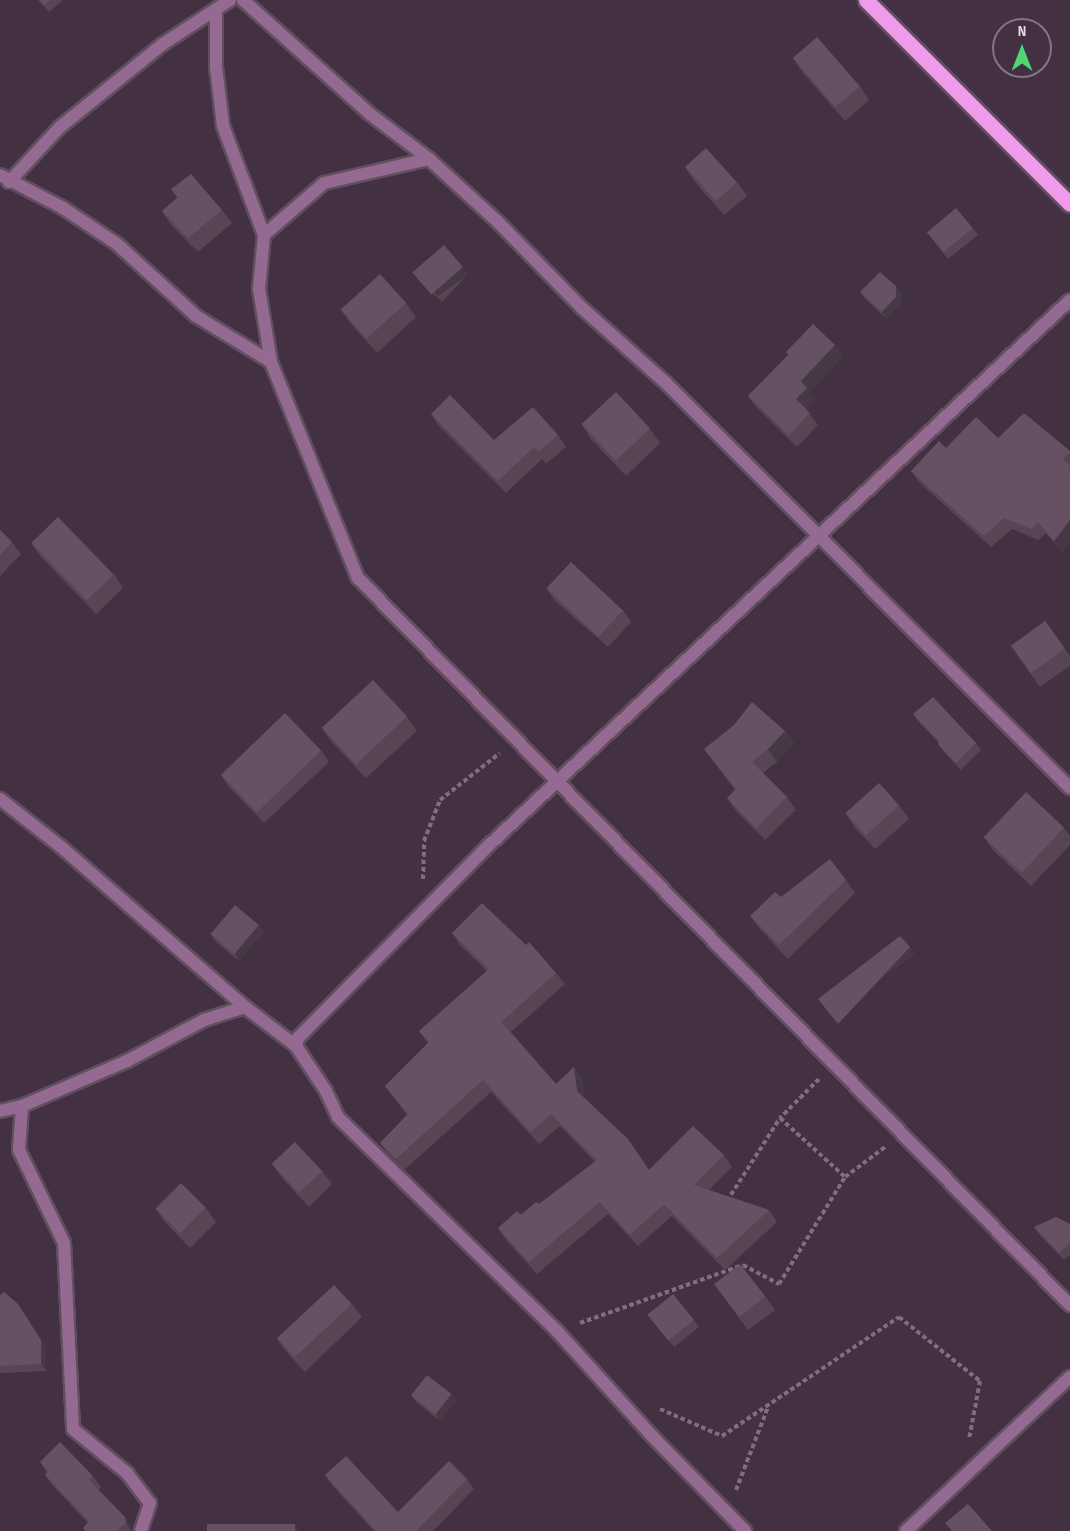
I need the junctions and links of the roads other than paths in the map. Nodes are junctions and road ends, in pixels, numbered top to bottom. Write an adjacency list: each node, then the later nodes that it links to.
1 (230, 0): 4 (street)
2 (243, 0): 5 (street)
3 (866, 0): 7 (main road)
4 (216, 11): 6 (street); 8 (street)
5 (429, 159): 8 (street); 11 (street)
6 (5, 179): 10 (street)
7 (1070, 204)
8 (264, 234): 10 (street)
9 (1070, 300): 11 (street)
10 (271, 362): 12 (street)
11 (819, 537): 12 (street); 13 (street)
12 (559, 783): 16 (street); 19 (street)
13 (1070, 788)
14 (0, 799): 15 (street)
15 (245, 1006): 16 (street); 17 (street)
16 (296, 1046): 22 (street)
17 (22, 1106): 18 (street); 21 (street)
18 (0, 1111)
19 (1070, 1305)
20 (1070, 1377): 23 (street)
21 (141, 1531)
22 (745, 1531)
23 (906, 1531)

